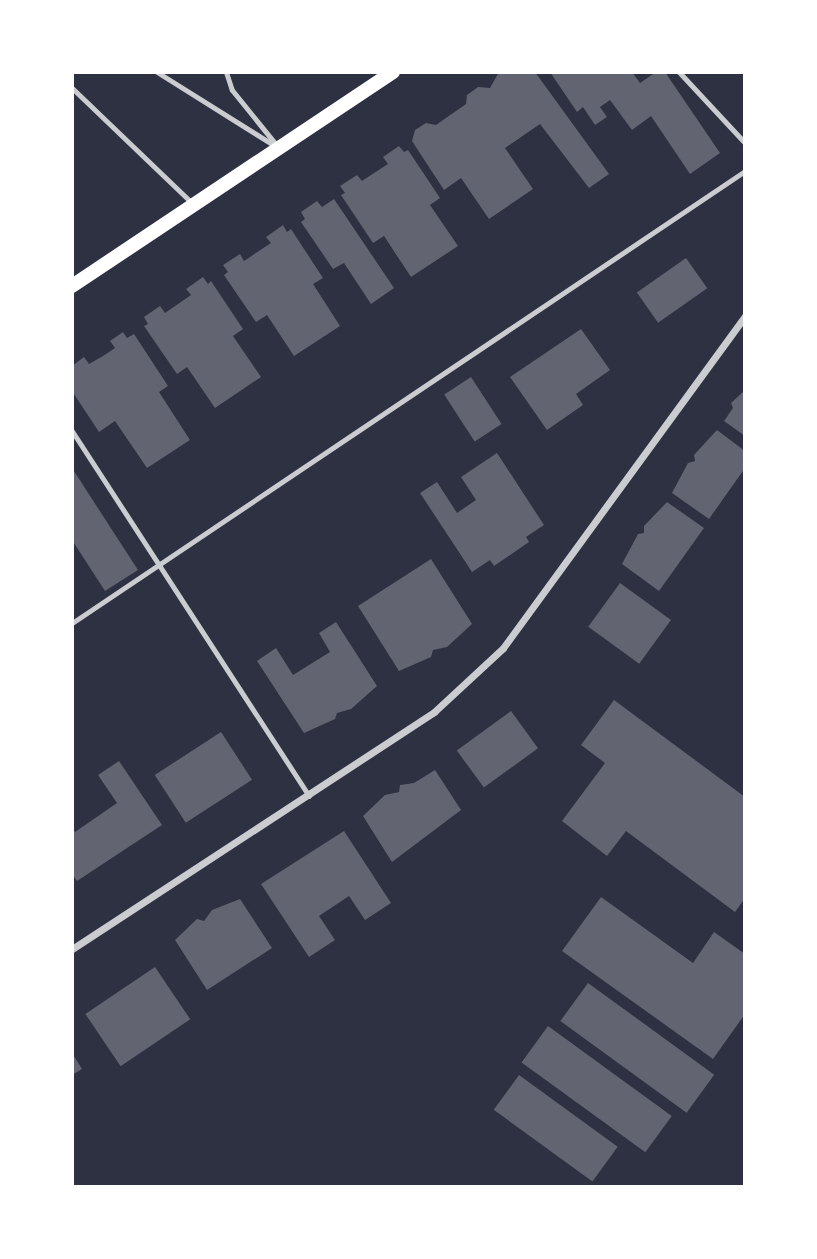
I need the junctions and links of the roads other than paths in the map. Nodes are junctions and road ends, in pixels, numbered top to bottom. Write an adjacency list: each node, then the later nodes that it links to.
1 (159, 72): 7 (lane)
2 (226, 72): 7 (lane)
3 (393, 72): 7 (main road)
4 (679, 72): 6 (lane)
5 (72, 88): 9 (lane)
6 (745, 143)
7 (278, 148): 9 (main road)
8 (745, 170): 13 (lane)
9 (193, 204): 10 (main road)
10 (72, 286)
11 (745, 316): 15 (street)
12 (72, 431): 13 (lane)
13 (161, 567): 14 (lane); 15 (lane)
14 (72, 623)
15 (309, 796): 16 (street)
16 (72, 949)

